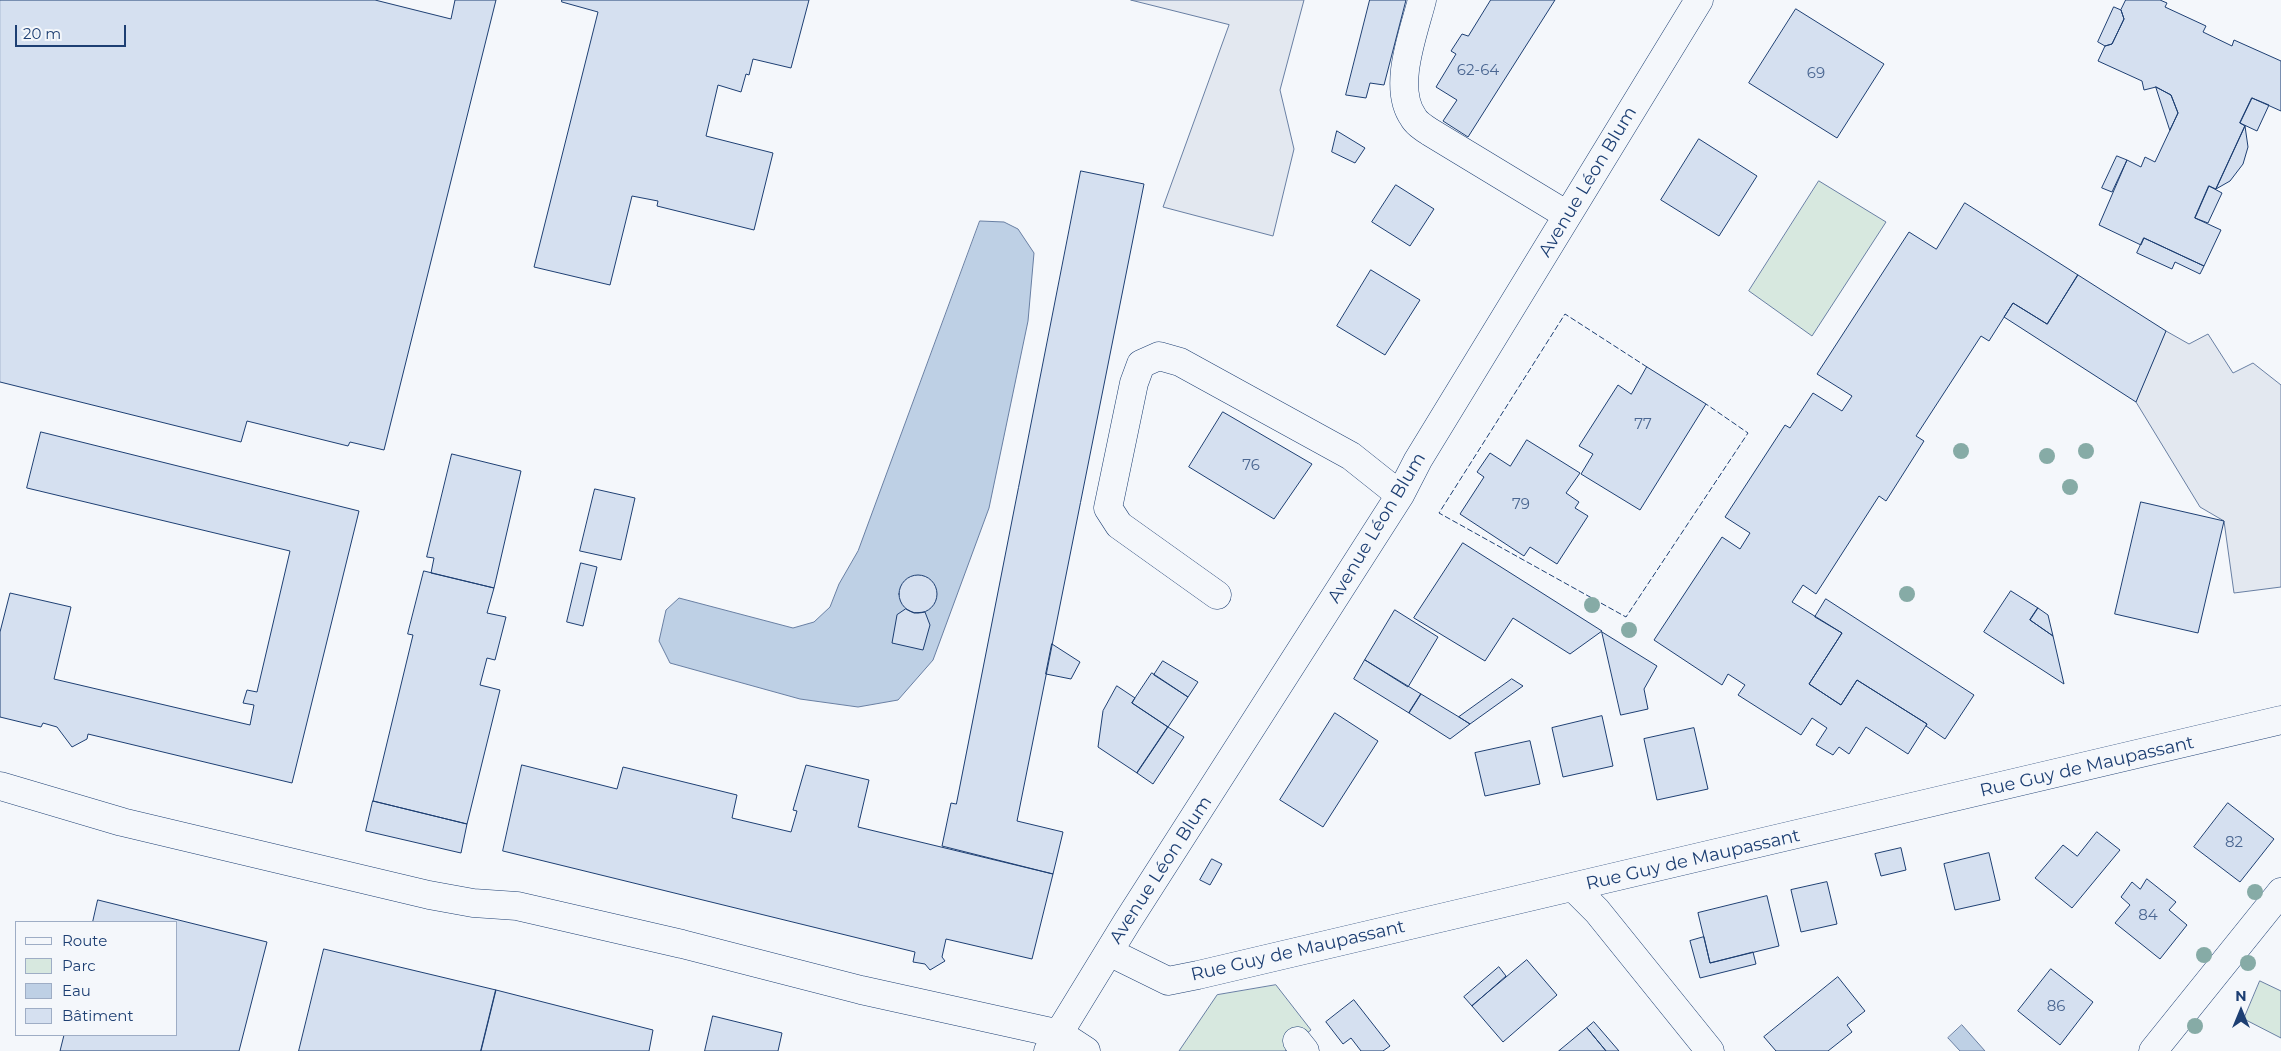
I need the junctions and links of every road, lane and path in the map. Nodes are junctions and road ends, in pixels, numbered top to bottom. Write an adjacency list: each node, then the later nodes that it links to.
1 (1422, 0): 3 (street)
2 (1699, 0): 3 (street, Avenue Léon Blum)
3 (1567, 215): 4 (street, Avenue Léon Blum)
4 (1400, 495): 5 (street); 10 (street, Avenue Léon Blum)
5 (1217, 595)
6 (2271, 723): 8 (street, Rue Guy de Maupassant)
7 (0, 786): 11 (street)
8 (1574, 888): 10 (street, Rue Guy de Maupassant); 13 (street)
9 (2281, 892): 14 (street)
10 (1109, 952): 11 (street, Avenue Léon Blum)
11 (1054, 1042): 12 (street)
12 (1086, 1051)
13 (1710, 1051)
14 (2153, 1051)

